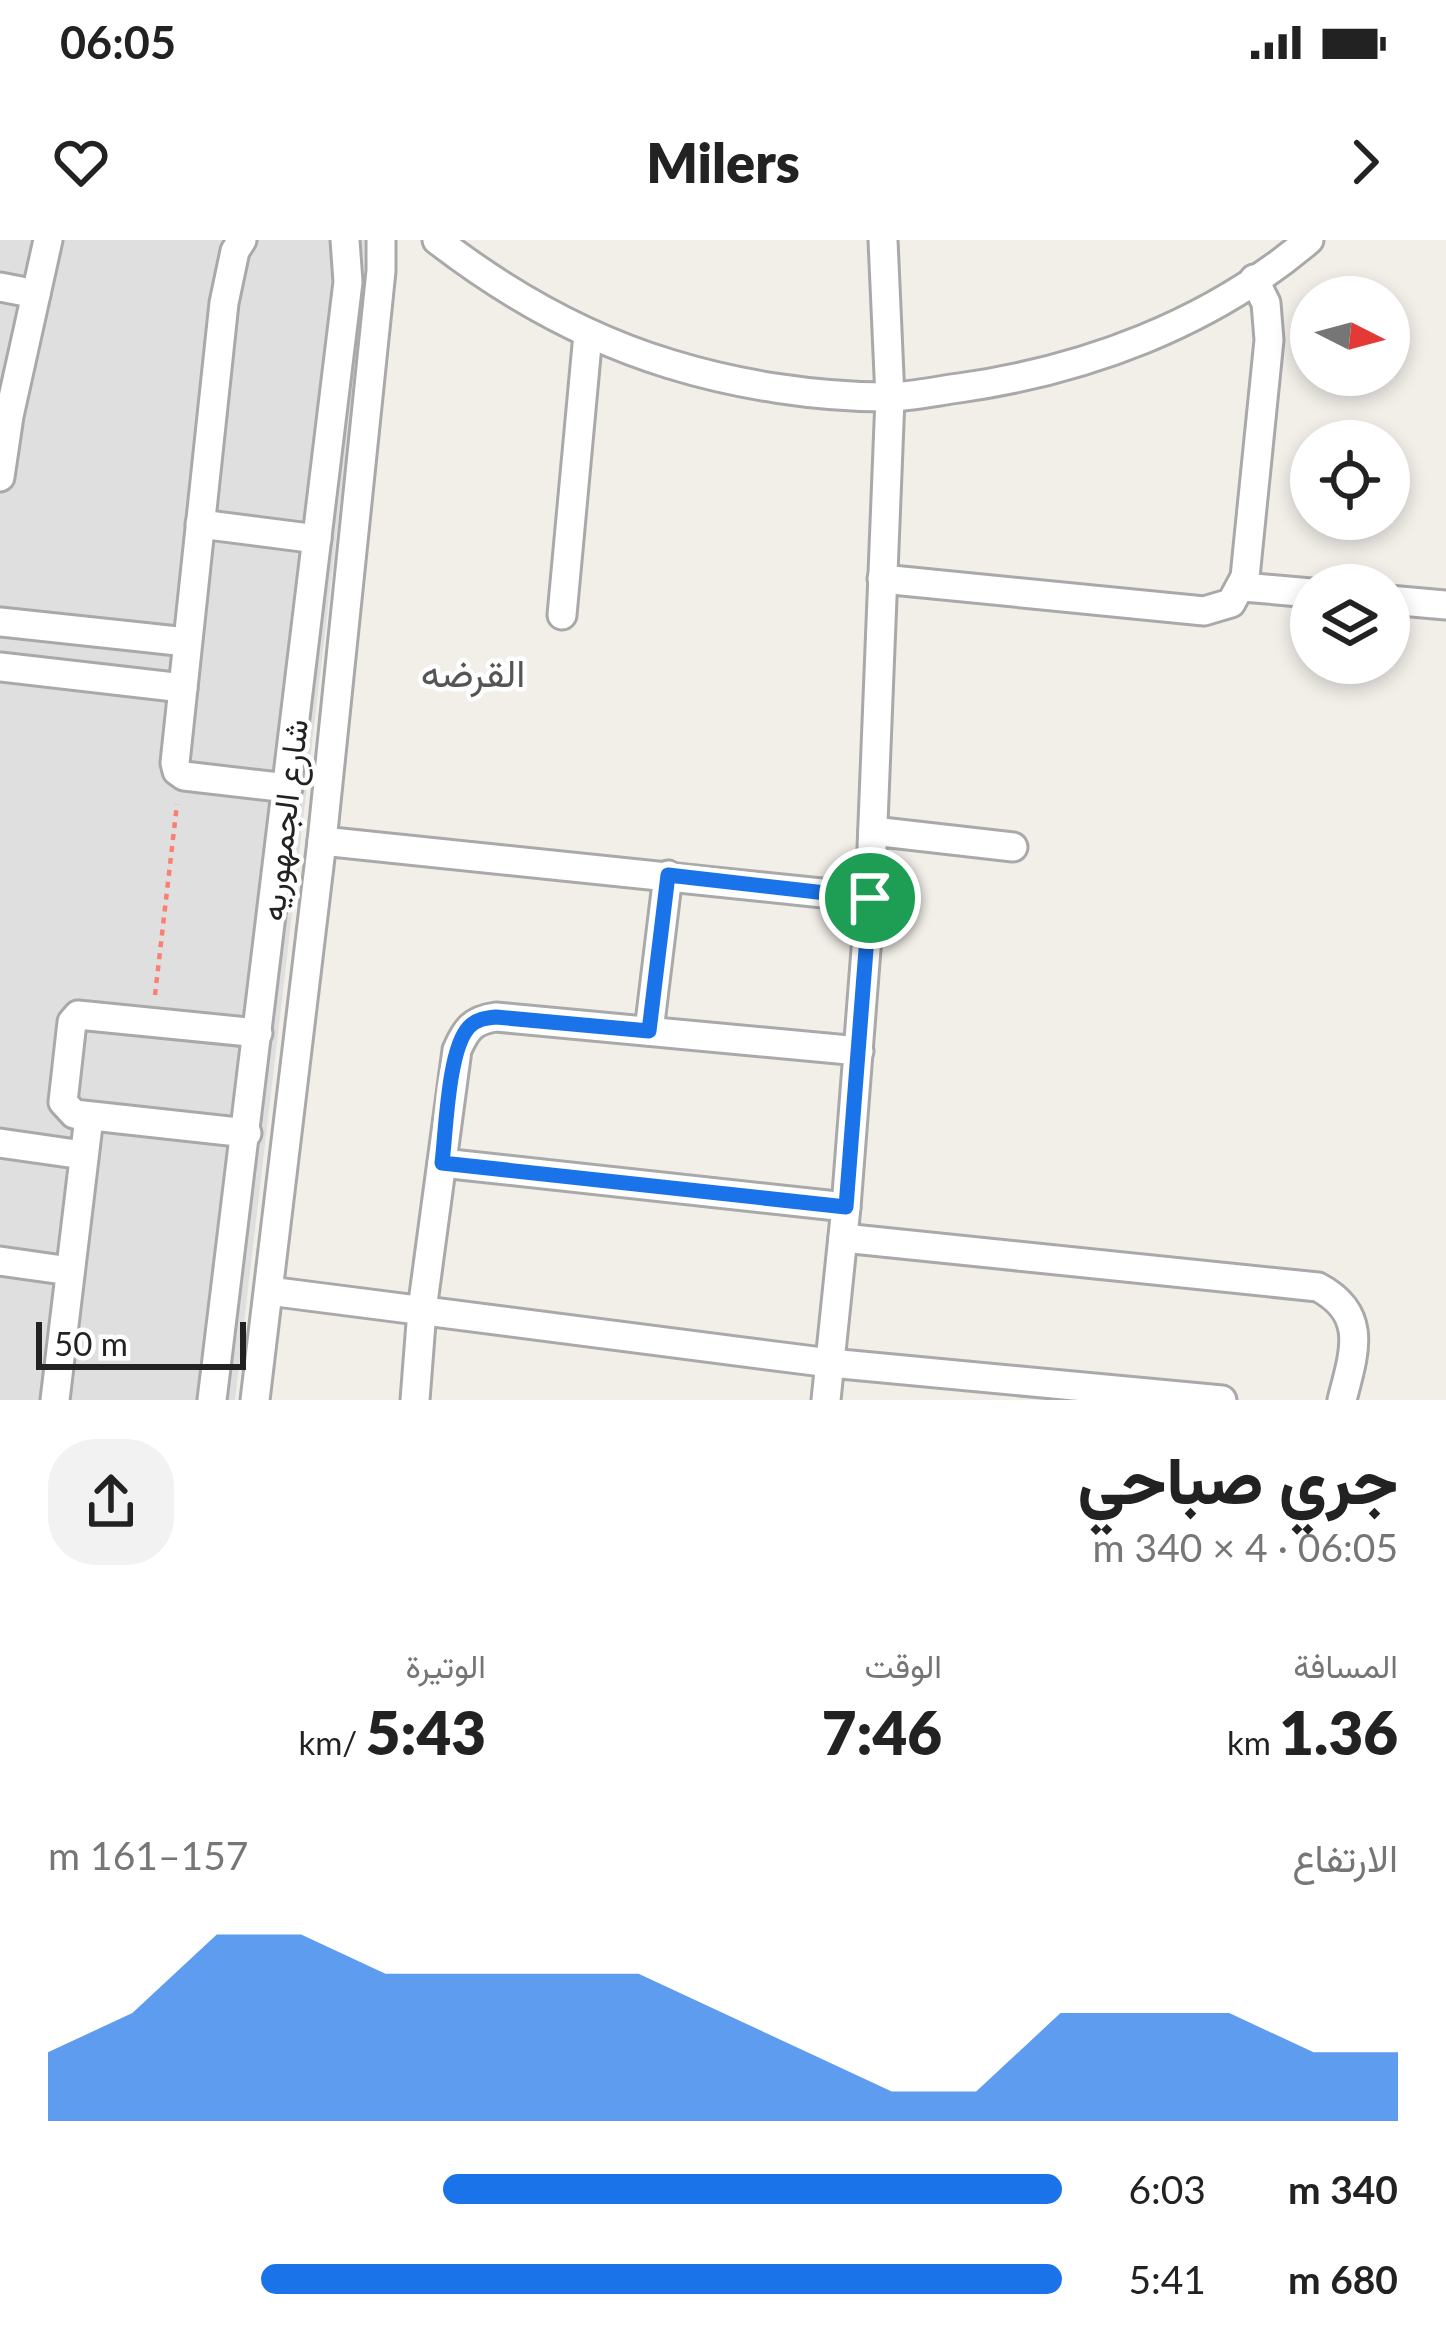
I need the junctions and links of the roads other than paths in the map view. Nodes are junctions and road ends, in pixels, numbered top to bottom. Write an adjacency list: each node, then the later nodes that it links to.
1 (48, 240): 10 (street)
2 (242, 240): 15 (street)
3 (345, 240): 16 (street, شارع الجمهوريه)
4 (381, 240): 29 (street, شارع الجمهوريه)
5 (437, 240): 11 (street)
6 (883, 240): 12 (street)
7 (1309, 240): 8 (street)
8 (1254, 279): 12 (street); 18 (street)
9 (0, 287): 10 (street)
10 (36, 294): 13 (street)
11 (588, 334): 12 (street); 22 (street)
12 (890, 398): 17 (street)
13 (5, 416): 14 (street)
14 (0, 477)
15 (200, 524): 16 (street); 24 (street)
16 (317, 539): 27 (street, شارع الجمهوريه)
17 (882, 579): 18 (street); 28 (street)
18 (1243, 587): 19 (street)
19 (1290, 591)
20 (1410, 602): 21 (street)
21 (1446, 605)
22 (562, 615)
23 (0, 622): 24 (street)
24 (188, 642): 26 (street)
25 (0, 667): 26 (street)
26 (182, 688): 27 (street)
27 (288, 788): 34 (street, شارع الجمهوريه)
28 (873, 831): 30 (street); 32 (street)
29 (322, 841): 31 (street); 45 (street, شارع الجمهوريه)
30 (1013, 847)
31 (668, 875): 32 (street); 33 (street)
32 (870, 898): 35 (street)
33 (649, 1031): 35 (street); 40 (street)
34 (258, 1033): 36 (street); 37 (street, شارع الجمهوريه)
35 (859, 1051): 41 (street)
36 (88, 1117): 37 (street); 39 (street)
37 (247, 1133): 50 (street, شارع الجمهوريه)
38 (0, 1143): 39 (street)
39 (83, 1155): 44 (street)
40 (442, 1163): 41 (street); 46 (street)
41 (846, 1207): 42 (street)
42 (843, 1238): 47 (street); 55 (street)
43 (0, 1261): 44 (street)
44 (70, 1271): 49 (street)
45 (269, 1291): 46 (street); 51 (street, شارع الجمهوريه)
46 (422, 1310): 47 (street); 52 (street)
47 (830, 1363): 48 (street); 53 (street)
48 (964, 1388): 54 (street)
49 (55, 1400)
50 (212, 1400)
51 (255, 1400)
52 (415, 1400)
53 (826, 1400)
54 (1222, 1400)
55 (1342, 1400)

